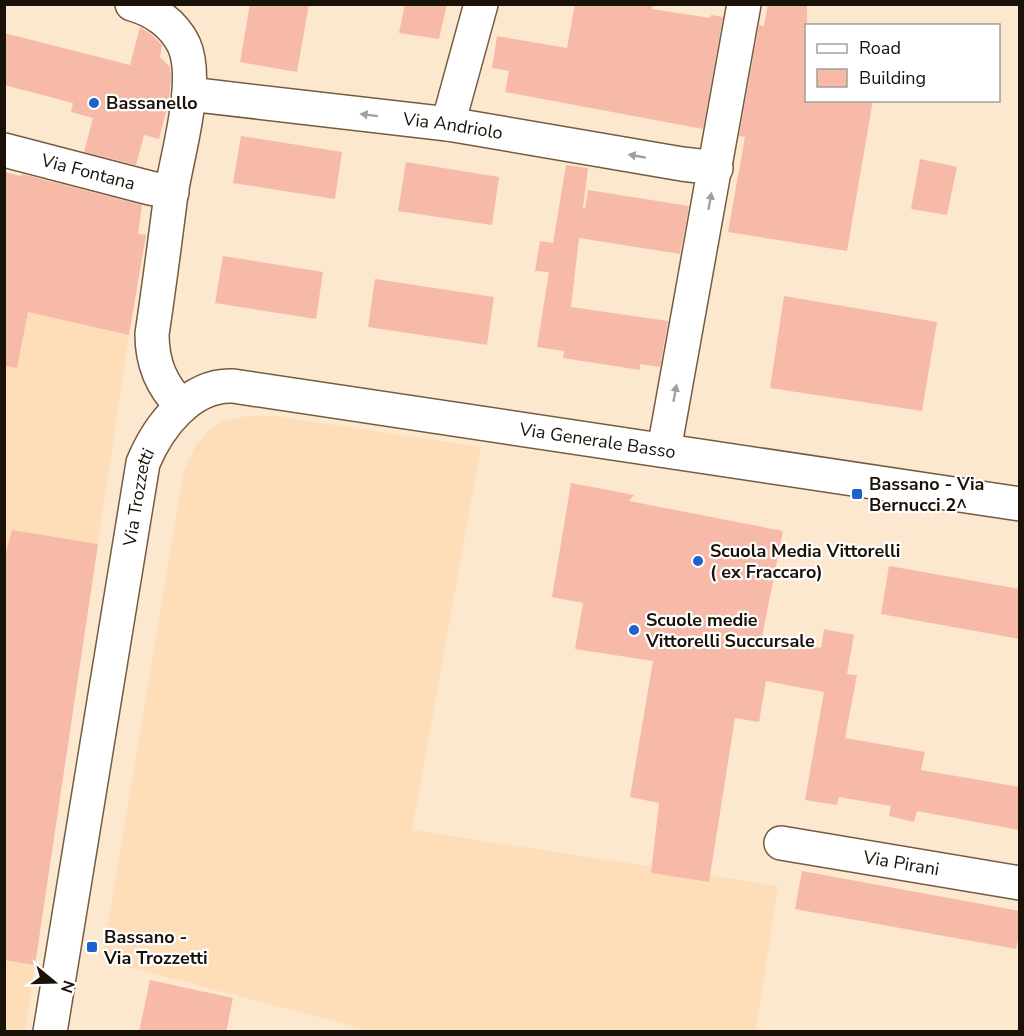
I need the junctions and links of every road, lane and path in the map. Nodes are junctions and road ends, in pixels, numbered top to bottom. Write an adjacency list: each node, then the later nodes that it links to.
1 (481, 4): 5 (street)
2 (744, 4): 7 (street)
3 (134, 5): 4 (street)
4 (189, 94): 5 (street, Via Andriolo, one-way to 4); 8 (street)
5 (448, 124): 7 (street, Via Andriolo, one-way to 5)
6 (4, 150): 8 (street, Via Fontana)
7 (716, 168): 10 (street, one-way to 7)
8 (172, 192): 9 (street)
9 (182, 406): 10 (street, Via Generale Basso); 14 (street, Via Trozzetti)
10 (664, 450): 11 (street, Via Generale Basso)
11 (1020, 504)
12 (781, 843): 13 (street, Via Pirani)
13 (1020, 883)
14 (50, 1032)

